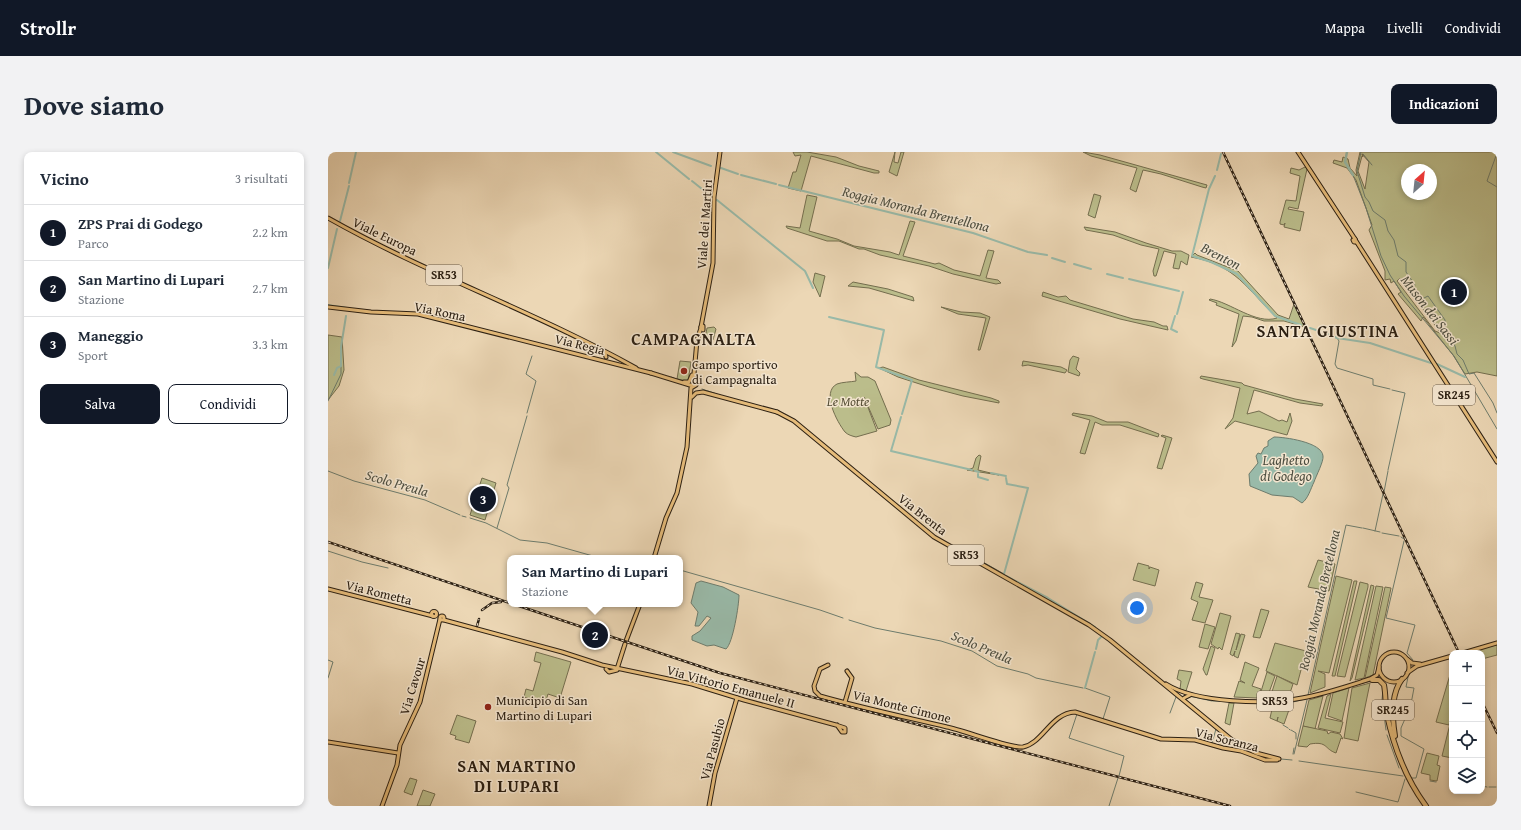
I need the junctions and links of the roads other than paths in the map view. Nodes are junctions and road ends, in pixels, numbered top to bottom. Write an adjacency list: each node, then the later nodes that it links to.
1 (720, 152): 9 (main road, Viale dei Martiri)
2 (1298, 152): 19 (main road, SR245)
3 (328, 218): 6 (main road, Viale Europa / SR53)
4 (328, 307): 5 (main road, Via Roma)
5 (523, 341): 8 (main road, Via Regia)
6 (593, 346): 7 (main road); 8 (main road, SR53)
7 (598, 348): 8 (main road); 10 (main road)
8 (609, 359): 10 (main road); 11 (main road, SR53); 12 (main road, Via Regia)
9 (695, 362): 13 (main road); 14 (main road, Viale dei Martiri)
10 (628, 364): 11 (main road)
11 (636, 368): 12 (main road, SR53)
12 (651, 373): 13 (main road, SR53)
13 (678, 381): 14 (main road, SR53)
14 (695, 388): 15 (main road, SR53); 20 (main road)
15 (776, 412): 16 (main road, SR53); 17 (main road, SR53)
16 (787, 416): 17 (main road); 18 (main road, SR53)
17 (796, 420): 18 (main road, SR53)
18 (804, 429): 23 (main road, Via Brenta / SR53)
19 (1497, 462)
20 (655, 555)
21 (328, 589): 24 (main road, Via Rometta)
22 (639, 607): 35 (main road)
23 (1076, 618): 25 (main road, Via Brenta / SR53); 25 (main road, Via Brenta / SR53)
24 (442, 619): 34 (main road, Via Rometta); 52 (main road, Via Cavour)
25 (1099, 632): 27 (main road, Via Brenta / SR53); 27 (main road, Via Brenta / SR53)
26 (1497, 643): 28 (main road)
27 (1117, 646): 38 (main road, Via Brenta / SR53)
28 (1472, 650)
29 (1449, 657): 31 (main road)
30 (1405, 658): 31 (main road, SR53); 33 (main road, SR53); 37 (main road)
31 (1426, 664): 37 (main road)
32 (828, 666): 47 (main road, Via Monte Cimone)
33 (1379, 667): 39 (main road); 42 (main road, SR53)
34 (608, 669): 35 (main road, Via Vittorio Emanuele II)
35 (617, 669): 45 (main road, Via Vittorio Emanuele II)
36 (847, 671): 47 (main road)
37 (1406, 675): 40 (main road)
38 (1155, 677): 43 (main road, SR53); 46 (main road, Via Brenta)
39 (1384, 678): 40 (main road); 41 (main road); 48 (highway, SR245)
40 (1402, 679): 54 (highway, SR245)
41 (1372, 680): 42 (main road); 48 (highway, SR245)
42 (1357, 683): 44 (main road, SR53)
43 (1184, 693): 44 (main road, SR53); 46 (main road)
44 (1192, 695): 46 (main road)
45 (737, 698): 50 (main road, Via Vittorio Emanuele II); 56 (main road, Via Pasubio)
46 (1183, 698): 53 (main road, Via Brenta)
47 (845, 702): 49 (main road, Via Monte Cimone)
48 (1386, 708): 54 (highway, SR245)
49 (1078, 712): 53 (main road, Via Soranza)
50 (842, 729)
51 (328, 742): 52 (main road)
52 (398, 754): 55 (main road, Via Cavour)
53 (1279, 760)
54 (1406, 771): 57 (highway, SR245)
55 (382, 806)
56 (709, 806)
57 (1427, 806)

